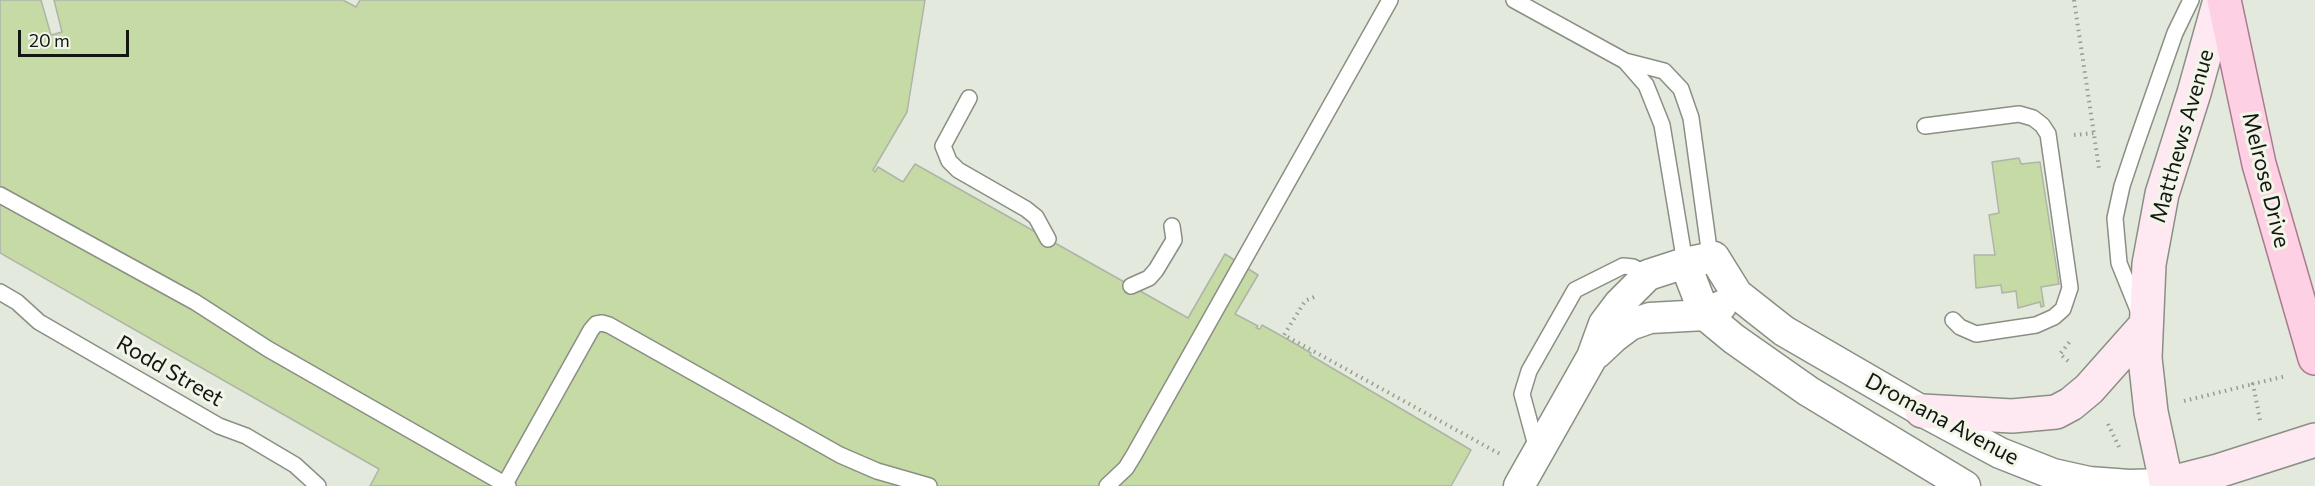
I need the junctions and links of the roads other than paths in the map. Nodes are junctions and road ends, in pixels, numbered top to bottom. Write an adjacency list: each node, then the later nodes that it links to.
1 (1390, 0): 28 (lane)
2 (1514, 0): 5 (lane)
3 (2191, 0): 18 (lane)
4 (2222, 0): 18 (main road, Matthews Avenue); 20 (main road, Melrose Drive)
5 (1625, 61): 11 (lane); 11 (lane)
6 (969, 98): 10 (lane)
7 (1925, 126): 17 (lane)
8 (0, 195): 24 (lane)
9 (1172, 226): 13 (lane)
10 (1048, 239)
11 (1699, 260): 12 (street); 15 (street, Dromana Avenue); 16 (street)
12 (1636, 270): 19 (street); 23 (lane)
13 (1131, 286)
14 (0, 292): 26 (lane, Rodd Street)
15 (1737, 294): 16 (street); 21 (street, Dromana Avenue)
16 (1705, 315): 19 (street); 30 (street, Dromana Avenue)
17 (1953, 321)
18 (2145, 326): 21 (main road); 25 (main road, Matthews Avenue)
19 (1592, 357): 23 (street)
20 (2315, 358)
21 (1922, 411): 25 (street, Dromana Avenue)
22 (2315, 440): 25 (main road, Dromana Avenue)
23 (1538, 453): 29 (street)
24 (507, 485): 27 (lane)
25 (2169, 485)
26 (318, 486)
27 (929, 486)
28 (1107, 486)
29 (1519, 486)
30 (1965, 486)

